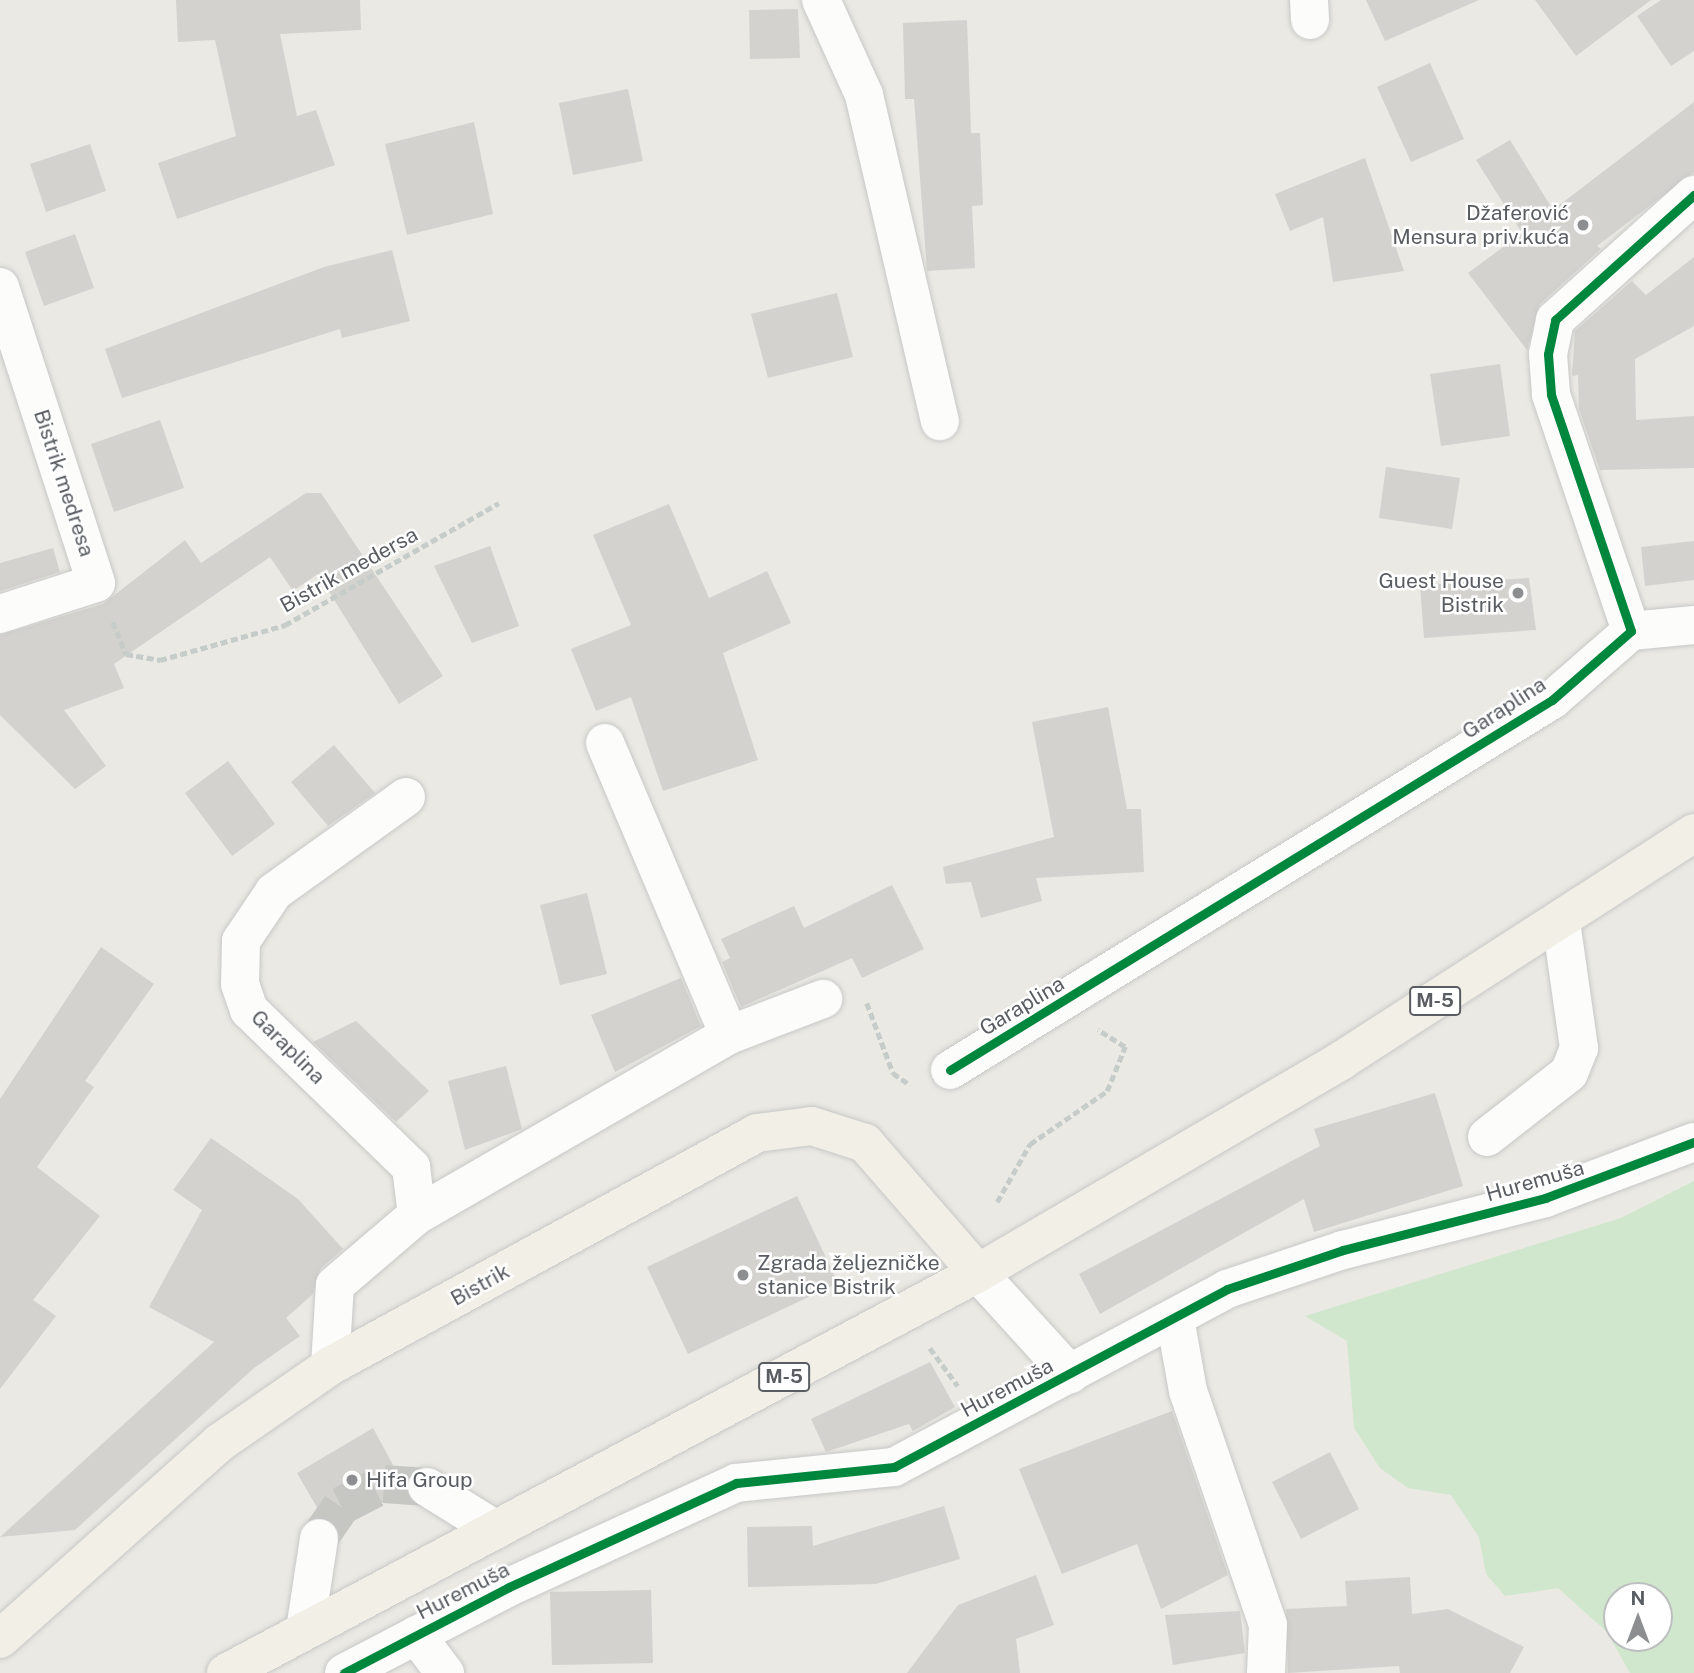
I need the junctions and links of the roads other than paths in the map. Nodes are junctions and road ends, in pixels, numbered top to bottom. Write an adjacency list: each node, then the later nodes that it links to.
1 (821, 0): 4 (street)
2 (1694, 195): 7 (street)
3 (0, 287): 5 (street, Bistrik medresa)
4 (940, 421)
5 (0, 614)
6 (1694, 625): 7 (street)
7 (1631, 631): 14 (street, Garaplina)
8 (605, 743): 13 (street)
9 (406, 797): 17 (street, Garaplina)
10 (1694, 834): 11 (main road, M-5)
11 (1561, 921): 15 (street); 18 (main road, M-5)
12 (823, 999): 13 (street)
13 (729, 1035): 17 (street)
14 (950, 1070)
15 (1487, 1137)
16 (1694, 1142): 19 (street, Huremuša)
17 (417, 1215): 20 (street)
18 (978, 1273): 20 (main road, Bistrik); 21 (street, Huremuša); 23 (main road, M-5)
19 (1175, 1318): 21 (street, Huremuša); 31 (street)
20 (330, 1366): 27 (main road, Bistrik)
21 (1070, 1374): 26 (street, Huremuša)
22 (427, 1487): 23 (street)
23 (496, 1530): 25 (main road, M-5)
24 (319, 1538): 25 (street)
25 (305, 1630): 28 (main road, M-5)
26 (416, 1635): 29 (street, Huremuša); 30 (street, Huremuša)
27 (0, 1639)
28 (226, 1673)
29 (345, 1673)
30 (445, 1673)
31 (1266, 1673)

